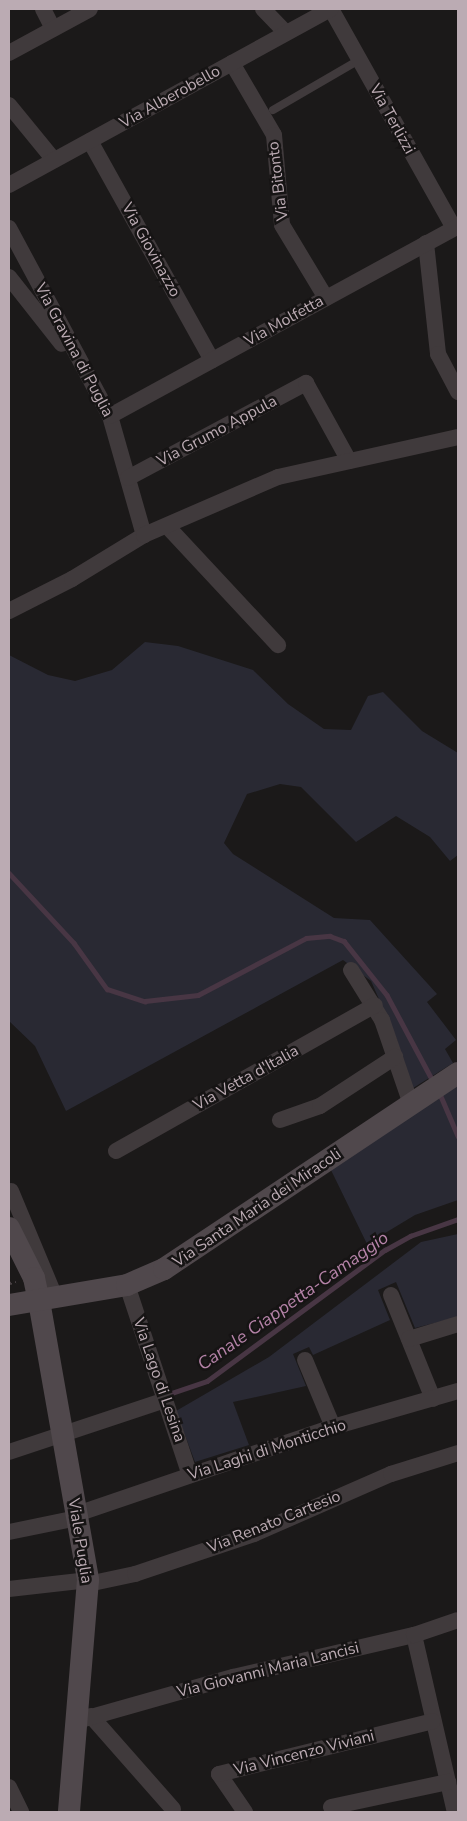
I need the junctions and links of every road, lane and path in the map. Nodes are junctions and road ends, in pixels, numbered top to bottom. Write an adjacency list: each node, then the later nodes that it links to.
1 (42, 9): 5 (street)
2 (90, 9): 5 (street)
3 (263, 9): 6 (street)
4 (331, 9): 6 (street, Via Alberobello); 8 (street, Via Terlizzi)
5 (54, 29): 7 (street)
6 (286, 33): 9 (street, Via Alberobello)
7 (9, 53)
8 (359, 60): 11 (lane); 15 (street, Via Terlizzi)
9 (232, 63): 12 (street, Via Alberobello); 19 (street, Via Bitonto)
10 (9, 105): 13 (street)
11 (273, 110)
12 (90, 141): 13 (street, Via Alberobello); 20 (street, Via Giovinazzo)
13 (54, 160): 14 (street, Via Alberobello)
14 (9, 185)
15 (456, 227): 17 (street, Via Molfetta)
16 (9, 228): 21 (street, Via Gravina di Puglia)
17 (426, 244): 19 (street, Via Molfetta); 22 (street)
18 (9, 277): 21 (street)
19 (326, 298): 20 (street, Via Molfetta)
20 (212, 360): 23 (street, Via Molfetta)
21 (89, 377): 23 (street, Via Gravina di Puglia)
22 (458, 392)
23 (110, 416): 26 (street, Via Gravina di Puglia)
24 (458, 438): 25 (street)
25 (349, 461): 26 (street, Via Grumo Appula); 27 (street)
26 (128, 478): 28 (street, Via Gravina di Puglia)
27 (167, 526): 28 (street); 30 (street)
28 (144, 535): 29 (street)
29 (9, 611)
30 (278, 645)
31 (351, 970): 32 (street)
32 (375, 1005): 33 (street); 37 (street, Via Vetta d'Italia)
33 (395, 1057): 35 (street); 36 (street)
34 (458, 1073): 35 (main road, Via Santa Maria dei Miracoli)
35 (411, 1104): 40 (main road, Via Santa Maria dei Miracoli)
36 (280, 1120)
37 (116, 1151)
38 (11, 1191): 42 (street)
39 (9, 1228): 42 (main road, Viale Puglia)
40 (126, 1285): 42 (main road, Via Santa Maria dei Miracoli); 49 (street, Via Lago di Lesina)
41 (391, 1295): 45 (street)
42 (48, 1300): 43 (main road, Via Santa Maria dei Miracoli); 51 (main road, Viale Puglia)
43 (9, 1305)
44 (458, 1324): 45 (street)
45 (409, 1339): 48 (street)
46 (306, 1360): 50 (street)
47 (458, 1390): 48 (street, Via Laghi di Monticchio)
48 (433, 1399): 50 (street, Via Laghi di Monticchio)
49 (166, 1400): 51 (street); 54 (street, Via Lago di Lesina)
50 (332, 1427): 54 (street, Via Laghi di Monticchio)
51 (62, 1434): 52 (street); 55 (main road, Viale Puglia)
52 (9, 1452)
53 (458, 1453): 57 (street, Via Renato Cartesio)
54 (190, 1475): 55 (street, Via Laghi di Monticchio)
55 (77, 1516): 56 (street, Via Laghi di Monticchio); 57 (main road, Viale Puglia)
56 (9, 1532)
57 (88, 1582): 58 (street, Via Renato Cartesio); 61 (main road, Viale Puglia)
58 (9, 1589)
59 (458, 1620): 60 (street, Via Giovanni Maria Lancisi)
60 (414, 1635): 61 (street, Via Giovanni Maria Lancisi); 62 (street)
61 (84, 1718): 66 (street); 68 (main road, Viale Puglia)
62 (434, 1721): 63 (street); 69 (street, Via Vincenzo Viviani)
63 (448, 1782): 65 (street); 70 (street)
64 (9, 1787): 67 (street)
65 (331, 1807)
66 (173, 1809)
67 (21, 1812)
68 (69, 1812)
69 (245, 1812)
70 (455, 1812)

